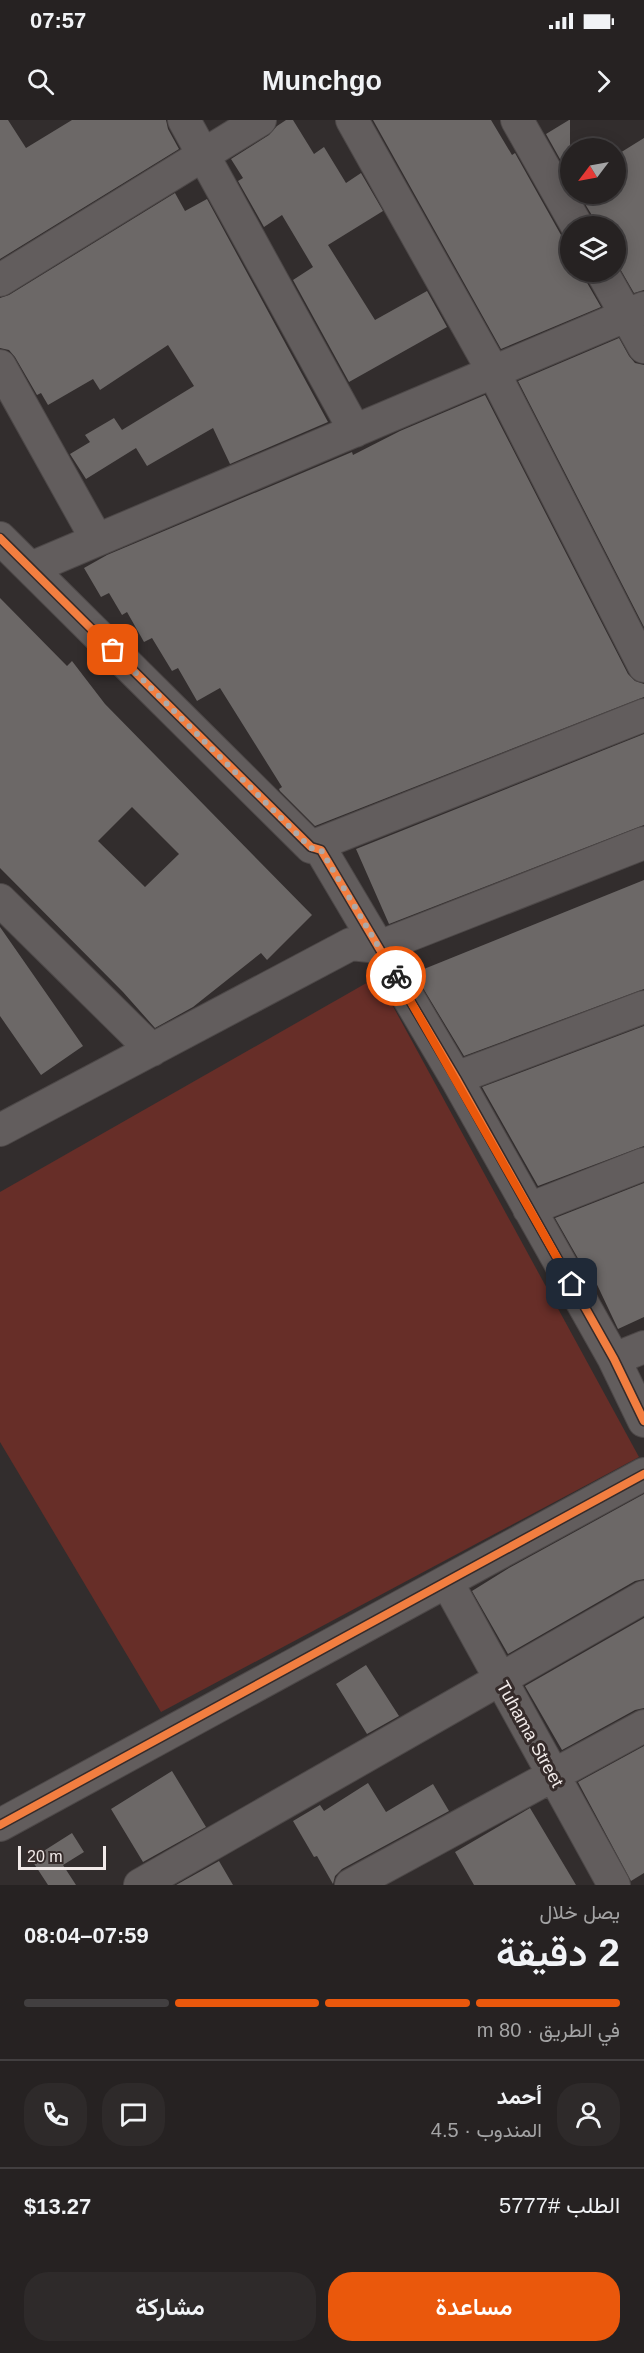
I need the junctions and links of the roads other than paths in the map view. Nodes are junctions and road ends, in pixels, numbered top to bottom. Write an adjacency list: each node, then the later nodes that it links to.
1 (184, 120): 5 (street)
2 (260, 120): 5 (street)
3 (352, 120): 12 (street)
4 (517, 120): 6 (street)
5 (203, 155): 7 (street); 13 (street)
6 (571, 216)
7 (0, 280)
8 (610, 282): 9 (street)
9 (636, 312): 10 (street); 12 (street)
10 (644, 347)
11 (0, 366): 15 (street)
12 (494, 373): 13 (street); 17 (street)
13 (355, 431): 15 (street)
14 (0, 538): 16 (street)
15 (97, 540): 16 (street)
16 (31, 568): 20 (street)
17 (644, 666)
18 (644, 714): 20 (street)
19 (644, 843): 22 (street)
20 (311, 848): 22 (street)
21 (0, 900): 24 (street)
22 (379, 947): 24 (street); 25 (street)
23 (644, 1007): 25 (street)
24 (152, 1050): 26 (street)
25 (456, 1078): 28 (street)
26 (0, 1130)
27 (644, 1164): 28 (street)
28 (529, 1209): 30 (street)
29 (644, 1347): 30 (street)
30 (614, 1359): 31 (street)
31 (644, 1421)
32 (644, 1474): 33 (street)
33 (447, 1582): 35 (street, Tuhama Street); 38 (street)
34 (644, 1597): 35 (street)
35 (500, 1679): 37 (street, Tuhama Street); 39 (street)
36 (644, 1726): 37 (street)
37 (553, 1774): 40 (street); 41 (street, Tuhama Street)
38 (0, 1824)
39 (140, 1885)
40 (351, 1885)
41 (615, 1885)

